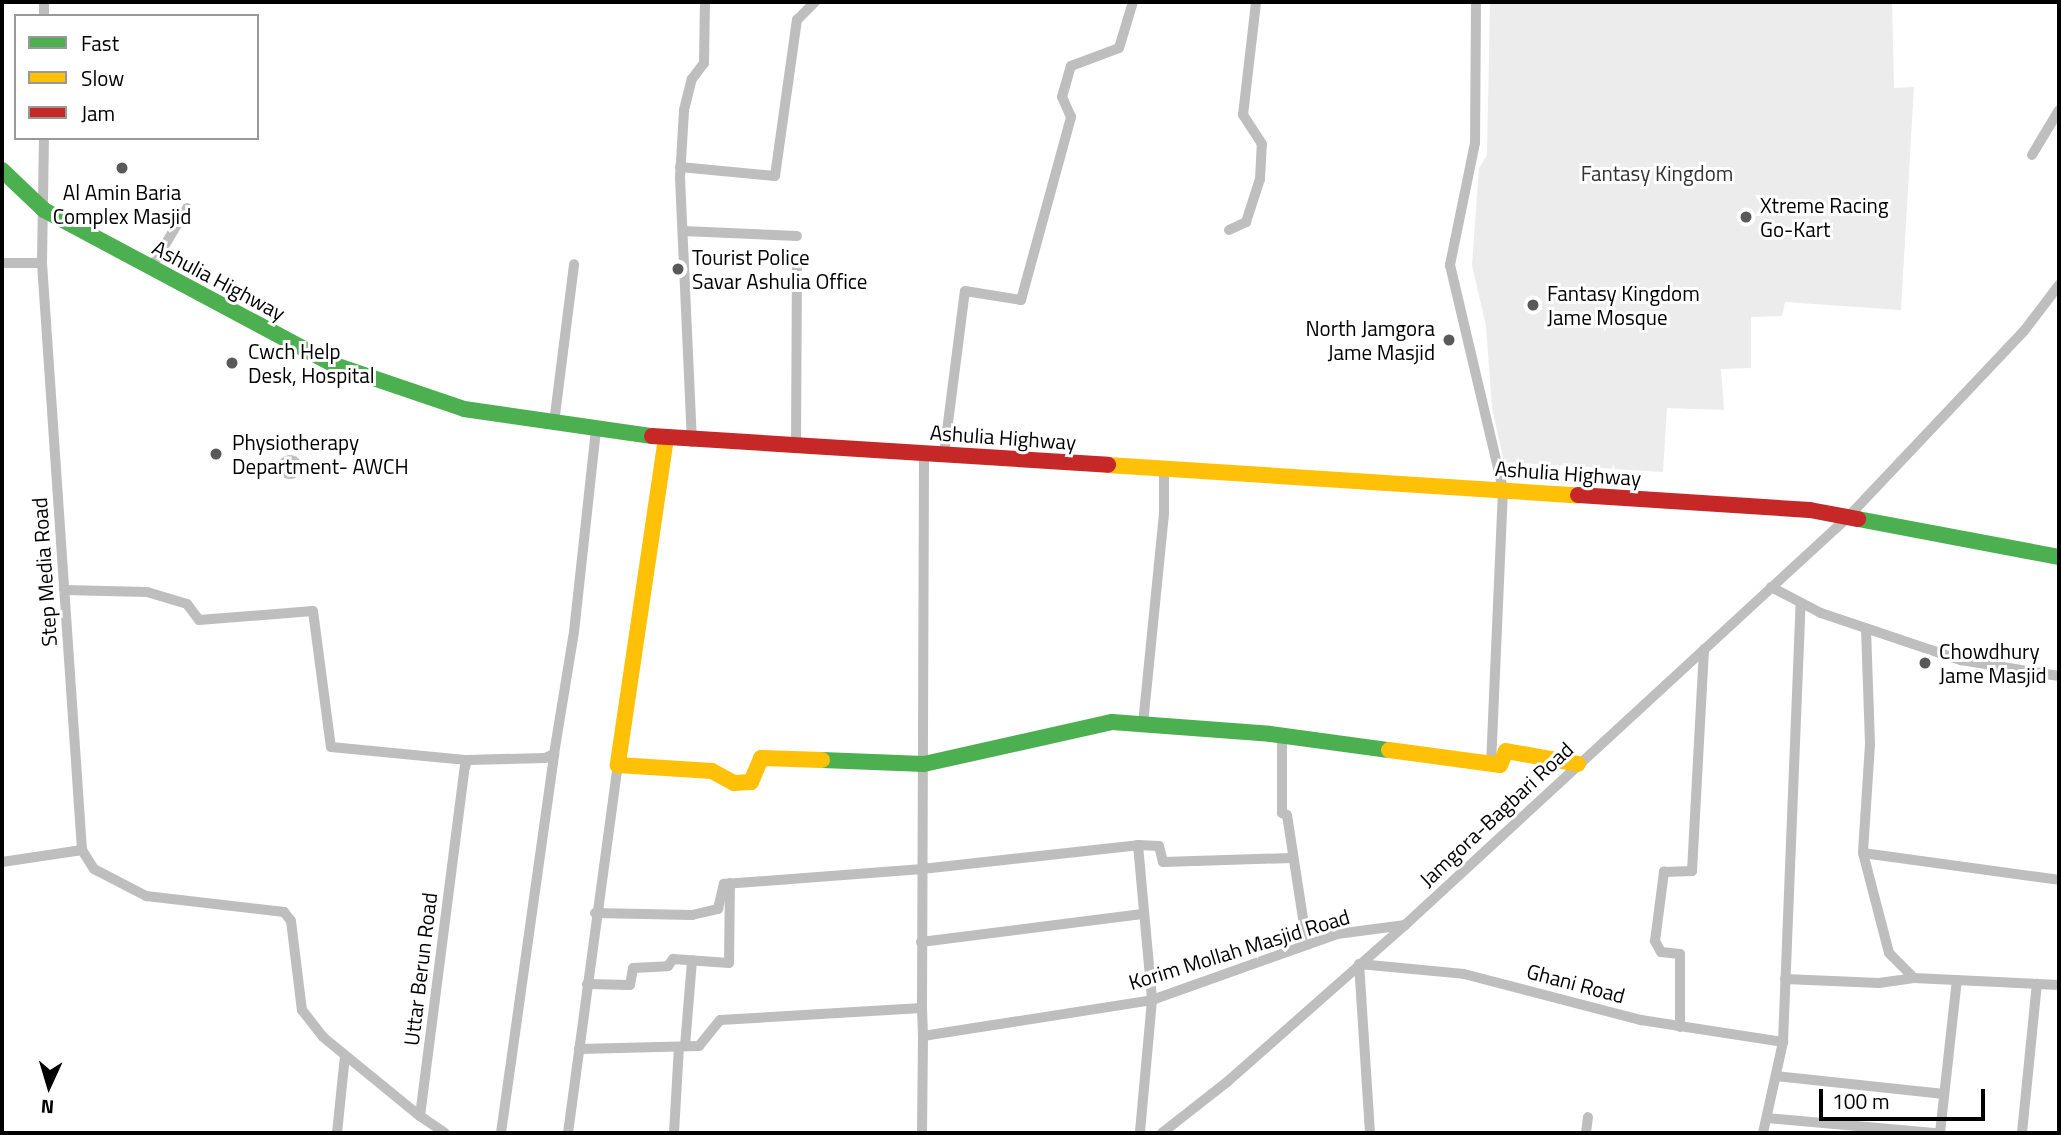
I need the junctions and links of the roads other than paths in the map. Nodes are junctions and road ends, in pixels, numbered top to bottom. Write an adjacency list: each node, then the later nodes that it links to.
1 (705, 2): 9 (street)
2 (815, 2): 9 (street)
3 (1133, 2): 28 (street)
4 (1256, 2): 13 (street)
5 (1476, 2): 30 (street)
6 (2059, 110): 8 (street)
7 (44, 140): 12 (street, Step Media Road)
8 (2032, 155)
9 (680, 167): 14 (street)
10 (2, 170): 12 (main road, Ashulia Highway)
11 (187, 208): 20 (street)
12 (44, 210): 17 (street, Step Media Road); 20 (main road, Ashulia Highway)
13 (1229, 230)
14 (683, 231): 15 (street); 25 (street)
15 (797, 236)
16 (2, 263): 17 (street)
17 (42, 263): 34 (street, Step Media Road)
18 (574, 264): 22 (street)
19 (797, 267): 26 (street)
20 (151, 268): 22 (main road, Ashulia Highway)
21 (2059, 285): 31 (street, Jamgora-Bagbari Road)
22 (554, 424): 23 (main road, Ashulia Highway)
23 (596, 430): 24 (main road, Ashulia Highway); 41 (street)
24 (666, 439): 25 (main road, Ashulia Highway); 46 (main road)
25 (692, 442): 26 (main road, Ashulia Highway)
26 (796, 448): 27 (main road, Ashulia Highway)
27 (924, 453): 28 (main road, Ashulia Highway); 44 (street)
28 (944, 454): 29 (main road, Ashulia Highway)
29 (1164, 468): 30 (main road, Ashulia Highway); 39 (street)
30 (1503, 490): 31 (main road, Ashulia Highway); 43 (street)
31 (1848, 517): 32 (main road, Ashulia Highway); 33 (street, Jamgora-Bagbari Road)
32 (2059, 557)
33 (1771, 587): 35 (street); 37 (street, Jamgora-Bagbari Road)
34 (64, 590): 42 (street); 48 (street, Step Media Road)
35 (1801, 603): 36 (street); 63 (street)
36 (1866, 629): 38 (street); 49 (street)
37 (1704, 649): 45 (street, Jamgora-Bagbari Road); 70 (street)
38 (2059, 676)
39 (1143, 724): 40 (main road); 44 (main road)
40 (1282, 736): 43 (main road); 50 (street)
41 (554, 754): 42 (street); 83 (street)
42 (467, 760): 78 (street, Uttar Berun Road)
43 (1490, 761): 45 (main road)
44 (924, 764): 46 (main road); 52 (street)
45 (1578, 764): 57 (street, Jamgora-Bagbari Road)
46 (618, 765): 55 (street)
47 (1138, 845): 50 (street); 52 (street); 56 (street)
48 (82, 850): 51 (street); 75 (street)
49 (1863, 853): 53 (street); 62 (street)
50 (1291, 858): 59 (street)
51 (2, 862)
52 (922, 869): 54 (street); 58 (street)
53 (2059, 880)
54 (730, 883): 55 (street); 60 (street)
55 (595, 913): 65 (street)
56 (1144, 914): 58 (street); 68 (street)
57 (1405, 925): 59 (street, Korim Mollah Masjid Road); 61 (street, Jamgora-Bagbari Road)
58 (921, 942): 69 (street)
59 (1307, 944): 68 (street, Korim Mollah Masjid Road)
60 (692, 960): 65 (street); 73 (street)
61 (1359, 964): 70 (street, Ghani Road); 88 (street, Jamgora-Bagbari Road); 89 (street)
62 (1914, 978): 63 (street); 64 (street)
63 (1785, 979): 72 (street)
64 (1957, 980): 66 (street); 77 (street)
65 (587, 984): 74 (street)
66 (2037, 984): 67 (street); 94 (street)
67 (2059, 985)
68 (1152, 1000): 71 (street, Korim Mollah Masjid Road); 87 (street)
69 (922, 1008): 71 (street); 73 (street)
70 (1680, 1027): 72 (street, Ghani Road)
71 (923, 1036): 86 (street)
72 (1783, 1042): 76 (street)
73 (682, 1046): 74 (street); 85 (street)
74 (579, 1049): 84 (street)
75 (345, 1056): 78 (street); 81 (street)
76 (1776, 1076): 77 (street); 80 (street)
77 (1944, 1094): 93 (street)
78 (420, 1116): 82 (street)
79 (1588, 1117): 90 (street)
80 (1766, 1118): 91 (street); 92 (street)
81 (337, 1133)
82 (445, 1133)
83 (501, 1133)
84 (568, 1133)
85 (674, 1133)
86 (922, 1133)
87 (1140, 1133)
88 (1163, 1133)
89 (1370, 1133)
90 (1586, 1133)
91 (1763, 1133)
92 (1934, 1133)
93 (1940, 1133)
94 (2022, 1133)

